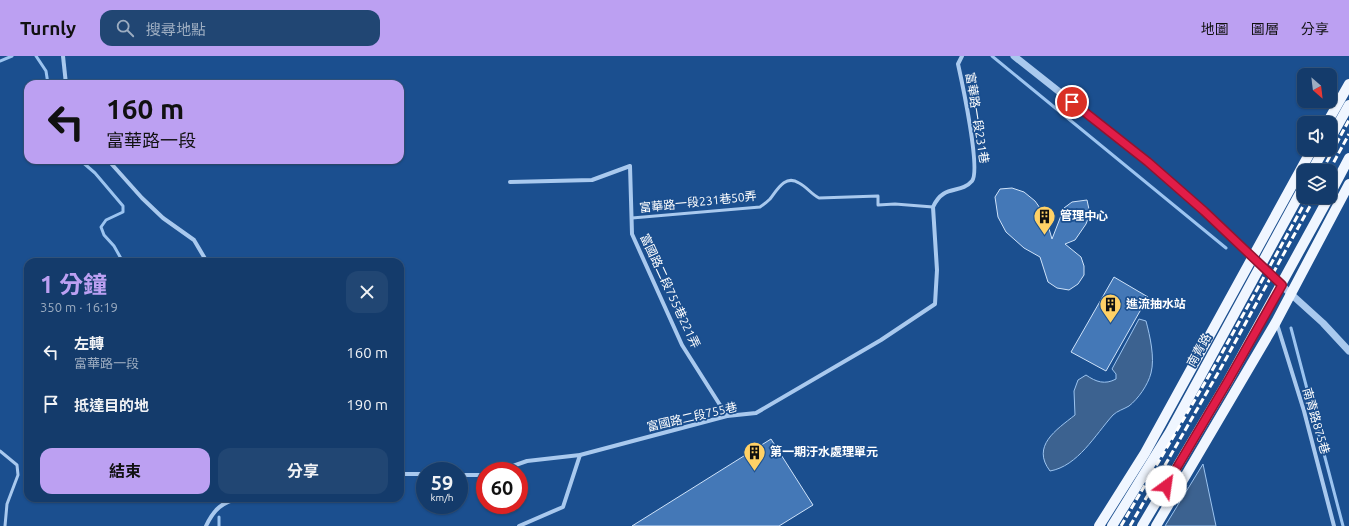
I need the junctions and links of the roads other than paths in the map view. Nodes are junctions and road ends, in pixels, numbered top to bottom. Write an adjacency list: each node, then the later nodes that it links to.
1 (63, 56): 4 (street)
2 (962, 56): 17 (street, 富華路一段231巷)
3 (1014, 56): 20 (street)
4 (66, 80)
5 (1349, 84): 7 (main road)
6 (1349, 104): 8 (main road)
7 (1331, 116)
8 (1337, 126)
9 (1308, 156): 20 (main road)
10 (1349, 158): 12 (main road)
11 (112, 164): 19 (street)
12 (1337, 181)
13 (510, 182): 18 (street, 富國路二段755巷221弄)
14 (1348, 186): 23 (main road)
15 (1297, 199): 21 (main road, 南青路)
16 (1325, 204): 22 (main road)
17 (933, 207): 18 (lane, 富華路一段231巷50弄); 26 (street, 富國路二段755巷)
18 (632, 218): 26 (street, 富國路二段755巷221弄)
19 (205, 258)
20 (1252, 258): 21 (street); 36 (main road)
21 (1260, 266): 22 (street); 37 (main road, 南青路)
22 (1282, 285): 23 (street); 38 (main road)
23 (1291, 294): 24 (main road); 25 (street)
24 (1276, 322): 39 (main road); 40 (street, 南青路875巷)
25 (1349, 351)
26 (727, 416): 28 (street, 富國路二段755巷)
27 (0, 451): 33 (lane)
28 (580, 455): 29 (street, 富國路二段755巷); 35 (street)
29 (524, 462)
30 (404, 474): 31 (street)
31 (416, 474)
32 (224, 502): 34 (street)
33 (5, 526)
34 (206, 526)
35 (519, 526)
36 (1099, 526)
37 (1112, 526)
38 (1142, 526)
39 (1156, 526)
40 (1334, 526)

